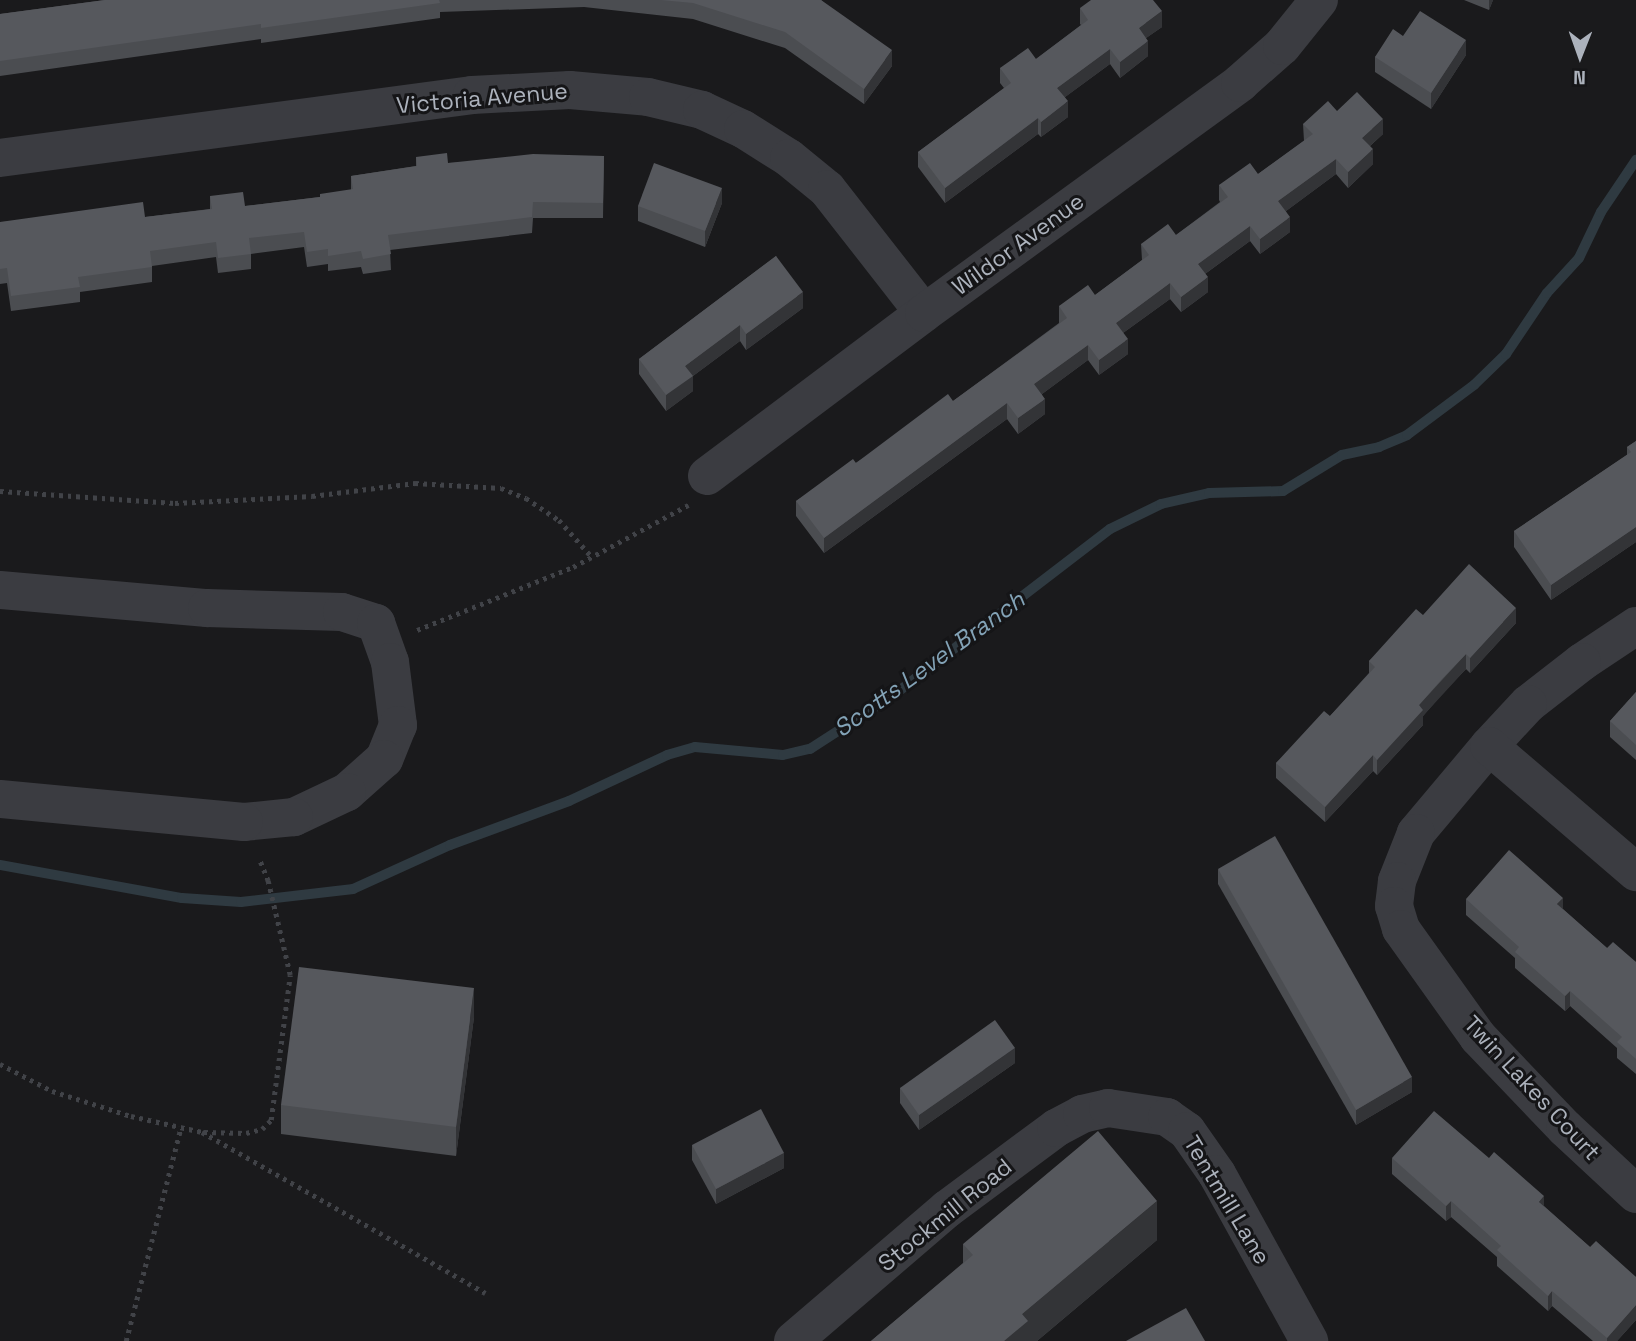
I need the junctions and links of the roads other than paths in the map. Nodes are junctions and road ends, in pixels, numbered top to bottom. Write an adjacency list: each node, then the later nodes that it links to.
1 (1319, 0): 3 (street, Wildor Avenue)
2 (0, 158): 3 (street, Victoria Avenue)
3 (924, 313): 4 (street, Wildor Avenue)
4 (707, 476)
5 (0, 590): 8 (street)
6 (1636, 626): 7 (street, Twin Lakes Court)
7 (1489, 746): 9 (street); 11 (street, Twin Lakes Court)
8 (0, 799)
9 (1636, 872)
10 (1108, 1108): 12 (street, Stockmill Road); 13 (street, Tentmill Lane)
11 (1636, 1194)
12 (793, 1341)
13 (1308, 1341)

